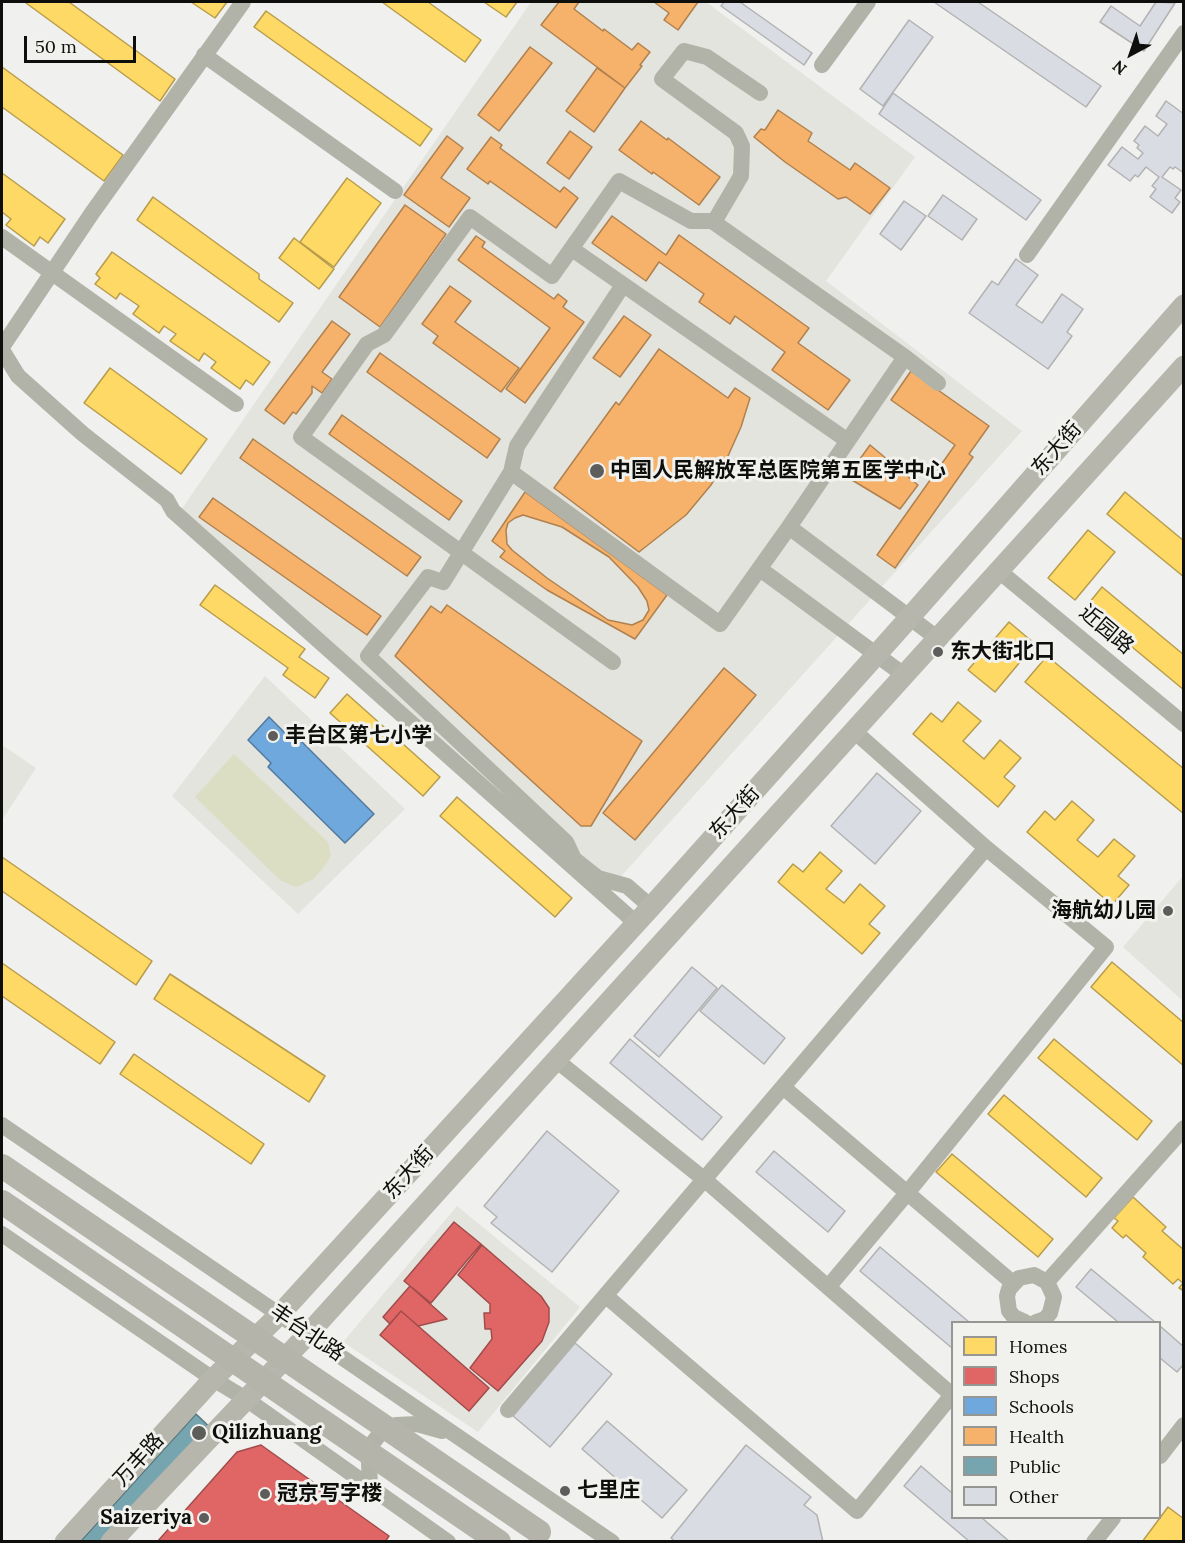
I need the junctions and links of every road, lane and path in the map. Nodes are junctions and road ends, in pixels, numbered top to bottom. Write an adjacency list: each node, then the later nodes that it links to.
1 (243, 2): 4 (street)
2 (868, 2): 5 (street)
3 (1184, 33): 11 (street)
4 (204, 55): 7 (street); 12 (street)
5 (822, 65)
6 (760, 93): 8 (street)
7 (395, 191)
8 (714, 222): 10 (street); 16 (street)
9 (2, 237): 12 (street)
10 (572, 249): 13 (street); 23 (street)
11 (1027, 255)
12 (52, 273): 15 (street); 19 (street)
13 (623, 285): 20 (street); 21 (street)
14 (1184, 305): 26 (main road, 东大街)
15 (2, 349): 35 (street)
16 (905, 357): 18 (street); 20 (street)
17 (1184, 366): 25 (main road, 东大街)
18 (938, 383)
19 (236, 404)
20 (848, 441): 22 (street)
21 (511, 472): 23 (street); 24 (street)
22 (789, 527): 24 (street); 26 (street)
23 (462, 552): 29 (street); 34 (street)
24 (760, 569): 28 (street)
25 (999, 571): 27 (main road, 东大街); 31 (street, 近园路)
26 (910, 617): 27 (street); 28 (main road, 东大街)
27 (938, 638): 30 (main road, 东大街)
28 (878, 654): 30 (street); 34 (main road, 东大街)
29 (613, 662)
30 (904, 675): 32 (main road, 东大街)
31 (1184, 724)
32 (854, 731): 33 (street); 36 (main road, 东大街)
33 (986, 848): 37 (street); 42 (street)
34 (651, 906): 35 (main road, 东大街)
35 (636, 923): 49 (main road, 东大街)
36 (556, 1060): 41 (street); 53 (main road, 东大街)
37 (783, 1086): 41 (street); 42 (street)
38 (2, 1125): 49 (street, 丰台北路)
39 (1184, 1128): 45 (street)
40 (2, 1166): 64 (highway, 丰台北路, bridge)
41 (705, 1180): 47 (street); 48 (street)
42 (908, 1192): 46 (street); 47 (street)
43 (2, 1202): 68 (highway, bridge)
44 (2, 1234): 54 (street)
45 (1047, 1282): 46 (street); 50 (street)
46 (1013, 1283): 51 (street)
47 (829, 1286): 55 (street)
48 (606, 1296): 56 (street); 58 (street)
49 (280, 1314): 53 (street, 丰台北路); 54 (main road, 东大街)
50 (1056, 1318): 52 (street)
51 (1016, 1321)
52 (1040, 1321)
53 (309, 1333): 57 (main road, 东大街); 60 (street, 丰台北路)
54 (213, 1379): 57 (street); 65 (main road, 万丰路)
55 (951, 1394)
56 (951, 1396)
57 (246, 1399): 62 (street); 66 (main road, 万丰路)
58 (508, 1410)
59 (1184, 1425): 61 (street)
60 (454, 1434): 62 (street); 69 (street, 丰台北路)
61 (1161, 1455)
62 (370, 1486): 67 (street)
63 (1112, 1519): 70 (street)
64 (539, 1532)
65 (65, 1542)
66 (111, 1542)
67 (448, 1542)
68 (499, 1542)
69 (612, 1542)
70 (1094, 1542)

